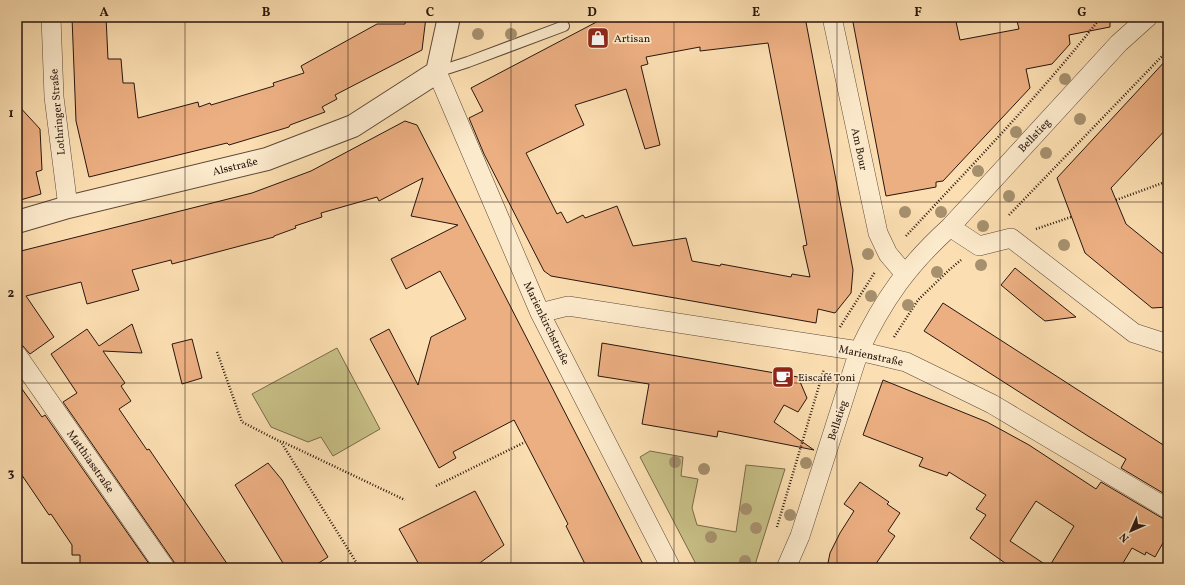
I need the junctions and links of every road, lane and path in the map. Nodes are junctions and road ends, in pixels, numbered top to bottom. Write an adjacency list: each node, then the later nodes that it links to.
1 (51, 17): 12 (street, Lothringer Straße)
2 (449, 17): 9 (street)
3 (832, 17): 19 (street, Am Bour)
4 (1132, 17): 7 (street, Bellstieg)
5 (1148, 17): 7 (street, Bellstieg)
6 (564, 26): 9 (lane, Alsstraße)
7 (1119, 43): 16 (street, Bellstieg)
8 (1168, 50): 13 (path)
9 (437, 72): 12 (street, Alsstraße); 20 (street, Marienkirchstraße)
10 (1168, 181): 11 (path)
11 (1116, 200)
12 (68, 207): 15 (street, Alsstraße)
13 (1007, 217)
14 (1071, 217): 17 (path)
15 (17, 222)
16 (950, 227): 18 (street); 19 (street, Bellstieg)
17 (1011, 238): 18 (street); 21 (street)
18 (979, 246): 25 (path)
19 (905, 274): 22 (street, Bellstieg)
20 (540, 313): 22 (street, Marienstraße); 33 (street, Marienkirchstraße)
21 (1168, 344)
22 (859, 351): 25 (street, Marienstraße); 34 (street, Bellstieg)
23 (217, 352): 26 (path)
24 (17, 355): 32 (street, Matthiasstraße)
25 (881, 356): 30 (street, Marienstraße)
26 (281, 442): 29 (path); 31 (path)
27 (525, 442): 28 (path)
28 (436, 486)
29 (405, 500)
30 (1168, 508)
31 (356, 562)
32 (165, 568)
33 (671, 568)
34 (786, 568)

